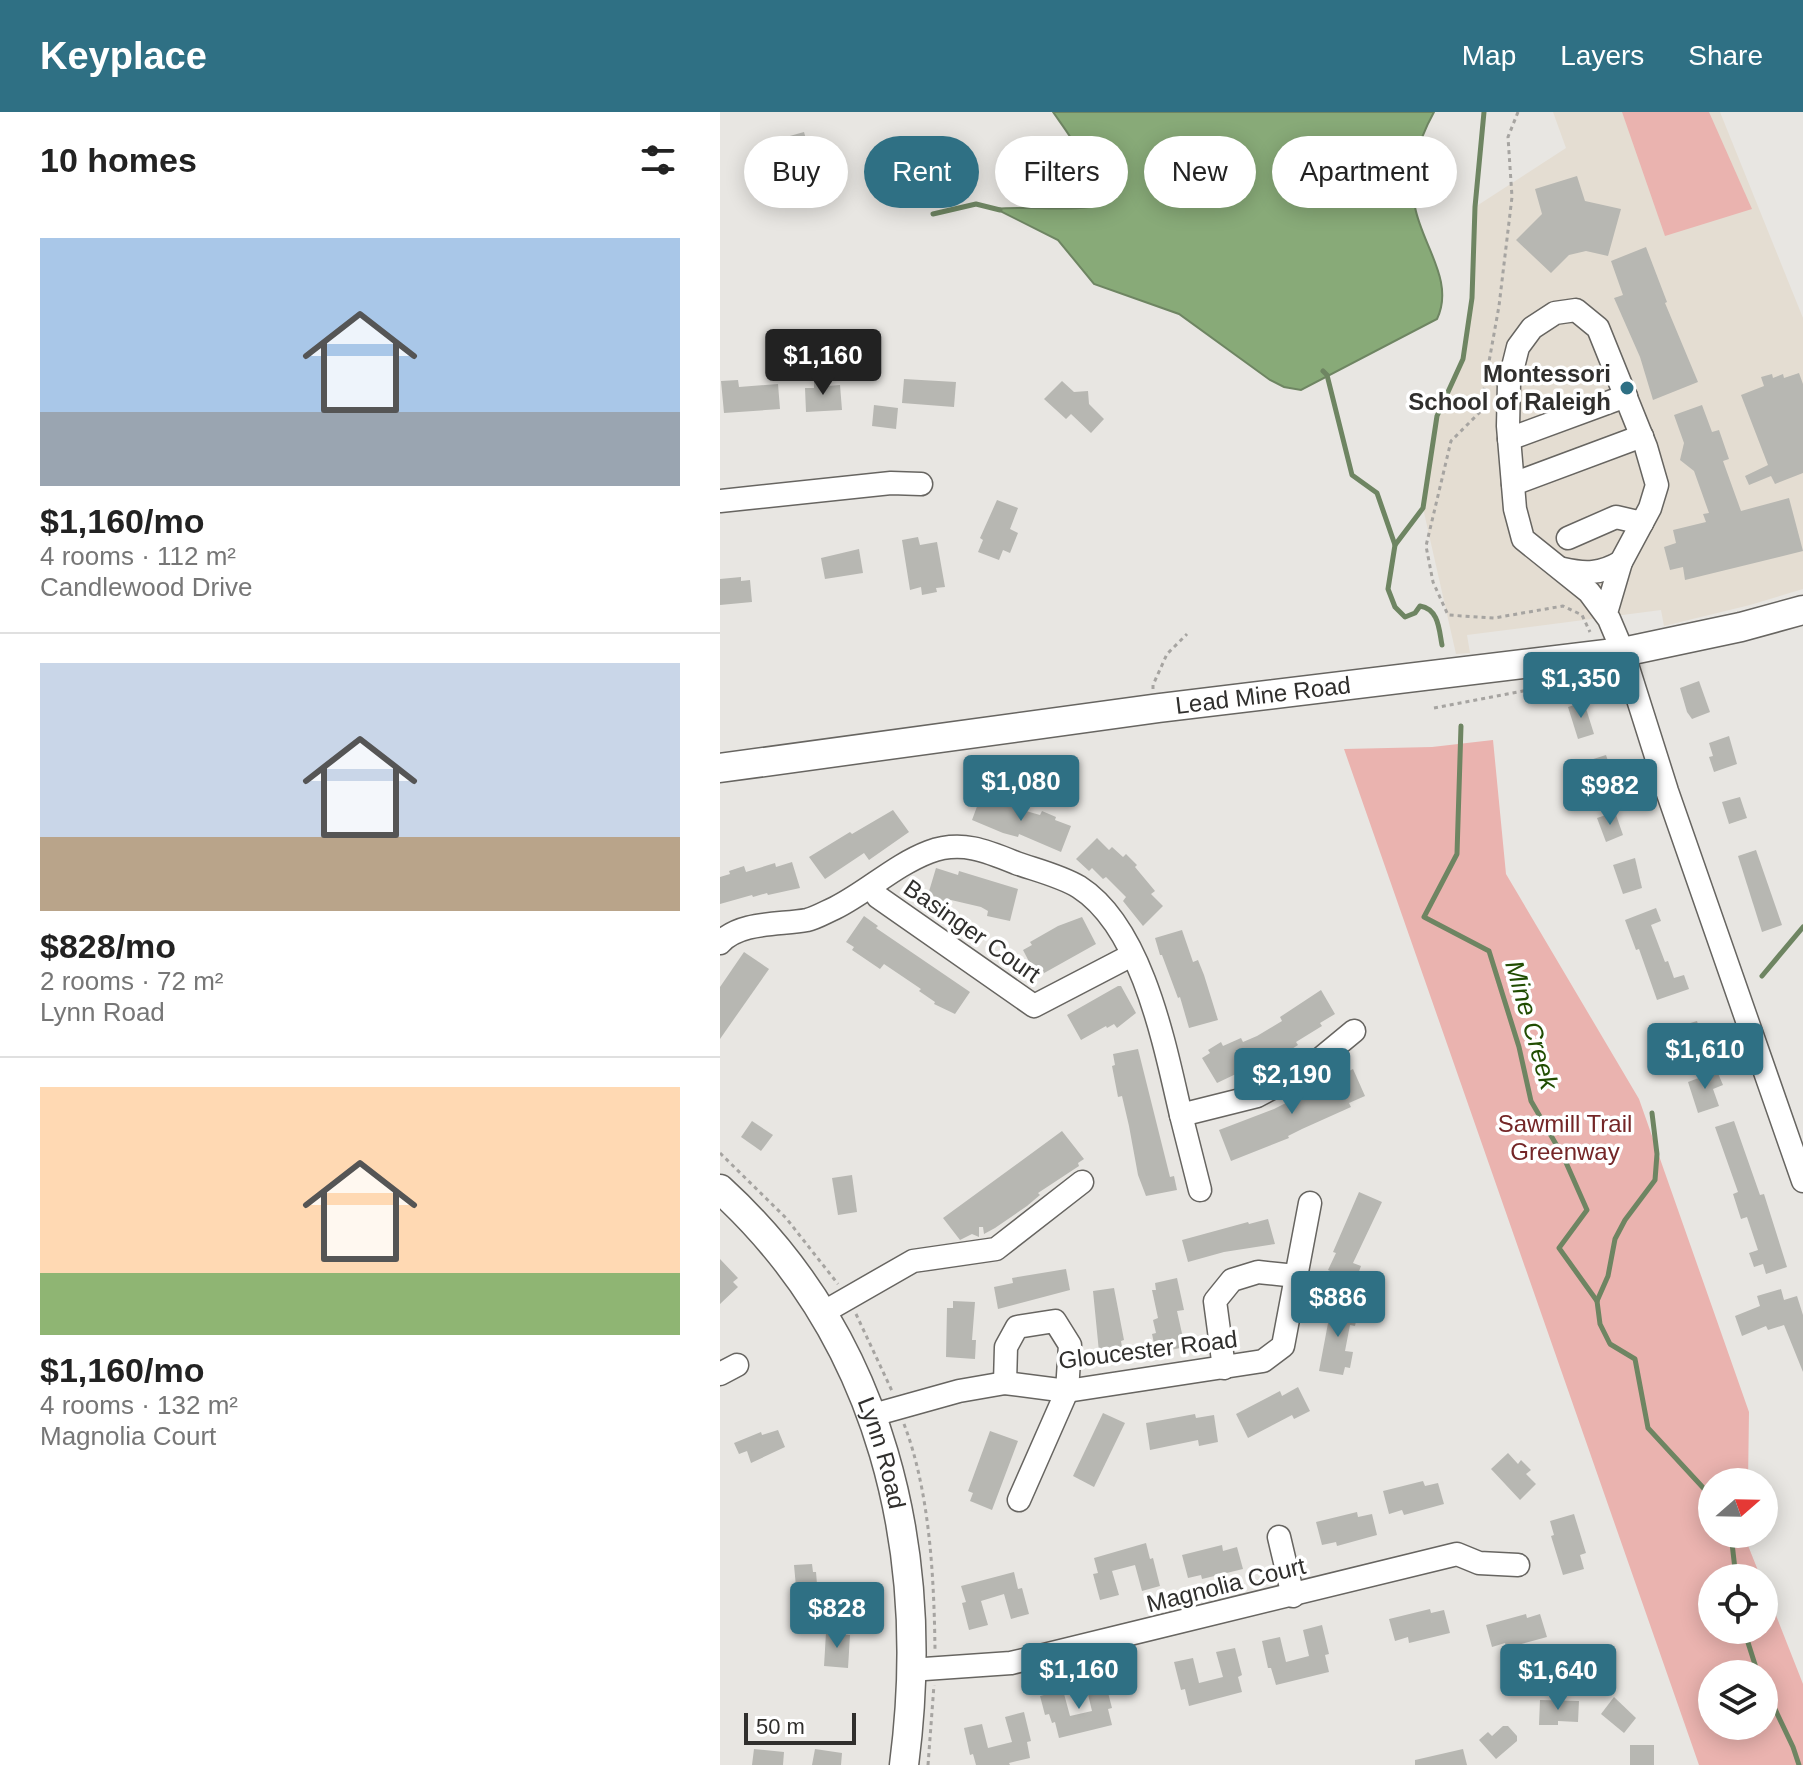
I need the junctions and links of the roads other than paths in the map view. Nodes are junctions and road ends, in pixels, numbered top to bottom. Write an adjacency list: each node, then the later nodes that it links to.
1 (1626, 396): 2 (street); 3 (street); 3 (street)
2 (1642, 436): 5 (street); 7 (street)
3 (1509, 439): 5 (street)
4 (921, 484): 6 (street)
5 (1513, 484): 10 (street)
6 (720, 501)
7 (1642, 523): 8 (street); 9 (street)
8 (1568, 538)
9 (1621, 562): 10 (street); 12 (street)
10 (1557, 568): 12 (street)
11 (1803, 610): 13 (main road, Lead Mine Road)
12 (1606, 613): 13 (street)
13 (1623, 652): 14 (main road, Lead Mine Road); 20 (street)
14 (720, 768)
15 (872, 887): 16 (street); 17 (street); 17 (street, Basinger Court)
16 (720, 943)
17 (1132, 955): 19 (street)
18 (1354, 1031): 19 (street)
19 (1181, 1115): 23 (street)
20 (1803, 1181)
21 (1082, 1182): 26 (street)
22 (720, 1189): 26 (main road, Lynn Road)
23 (1200, 1190)
24 (1310, 1203): 25 (street, Gloucester Road)
25 (1296, 1276): 27 (street, Gloucester Road); 27 (street)
26 (824, 1312): 30 (main road, Lynn Road)
27 (1224, 1368): 29 (street, Gloucester Road)
28 (1005, 1383): 29 (street, Gloucester Road); 29 (street); 30 (street, Gloucester Road)
29 (1067, 1391): 31 (street)
30 (873, 1415): 35 (main road, Lynn Road)
31 (1019, 1500)
32 (1279, 1537): 34 (street)
33 (1518, 1565): 34 (street, Magnolia Court)
34 (1293, 1596): 35 (street, Magnolia Court)
35 (910, 1670): 36 (main road, Lynn Road)
36 (904, 1765)

